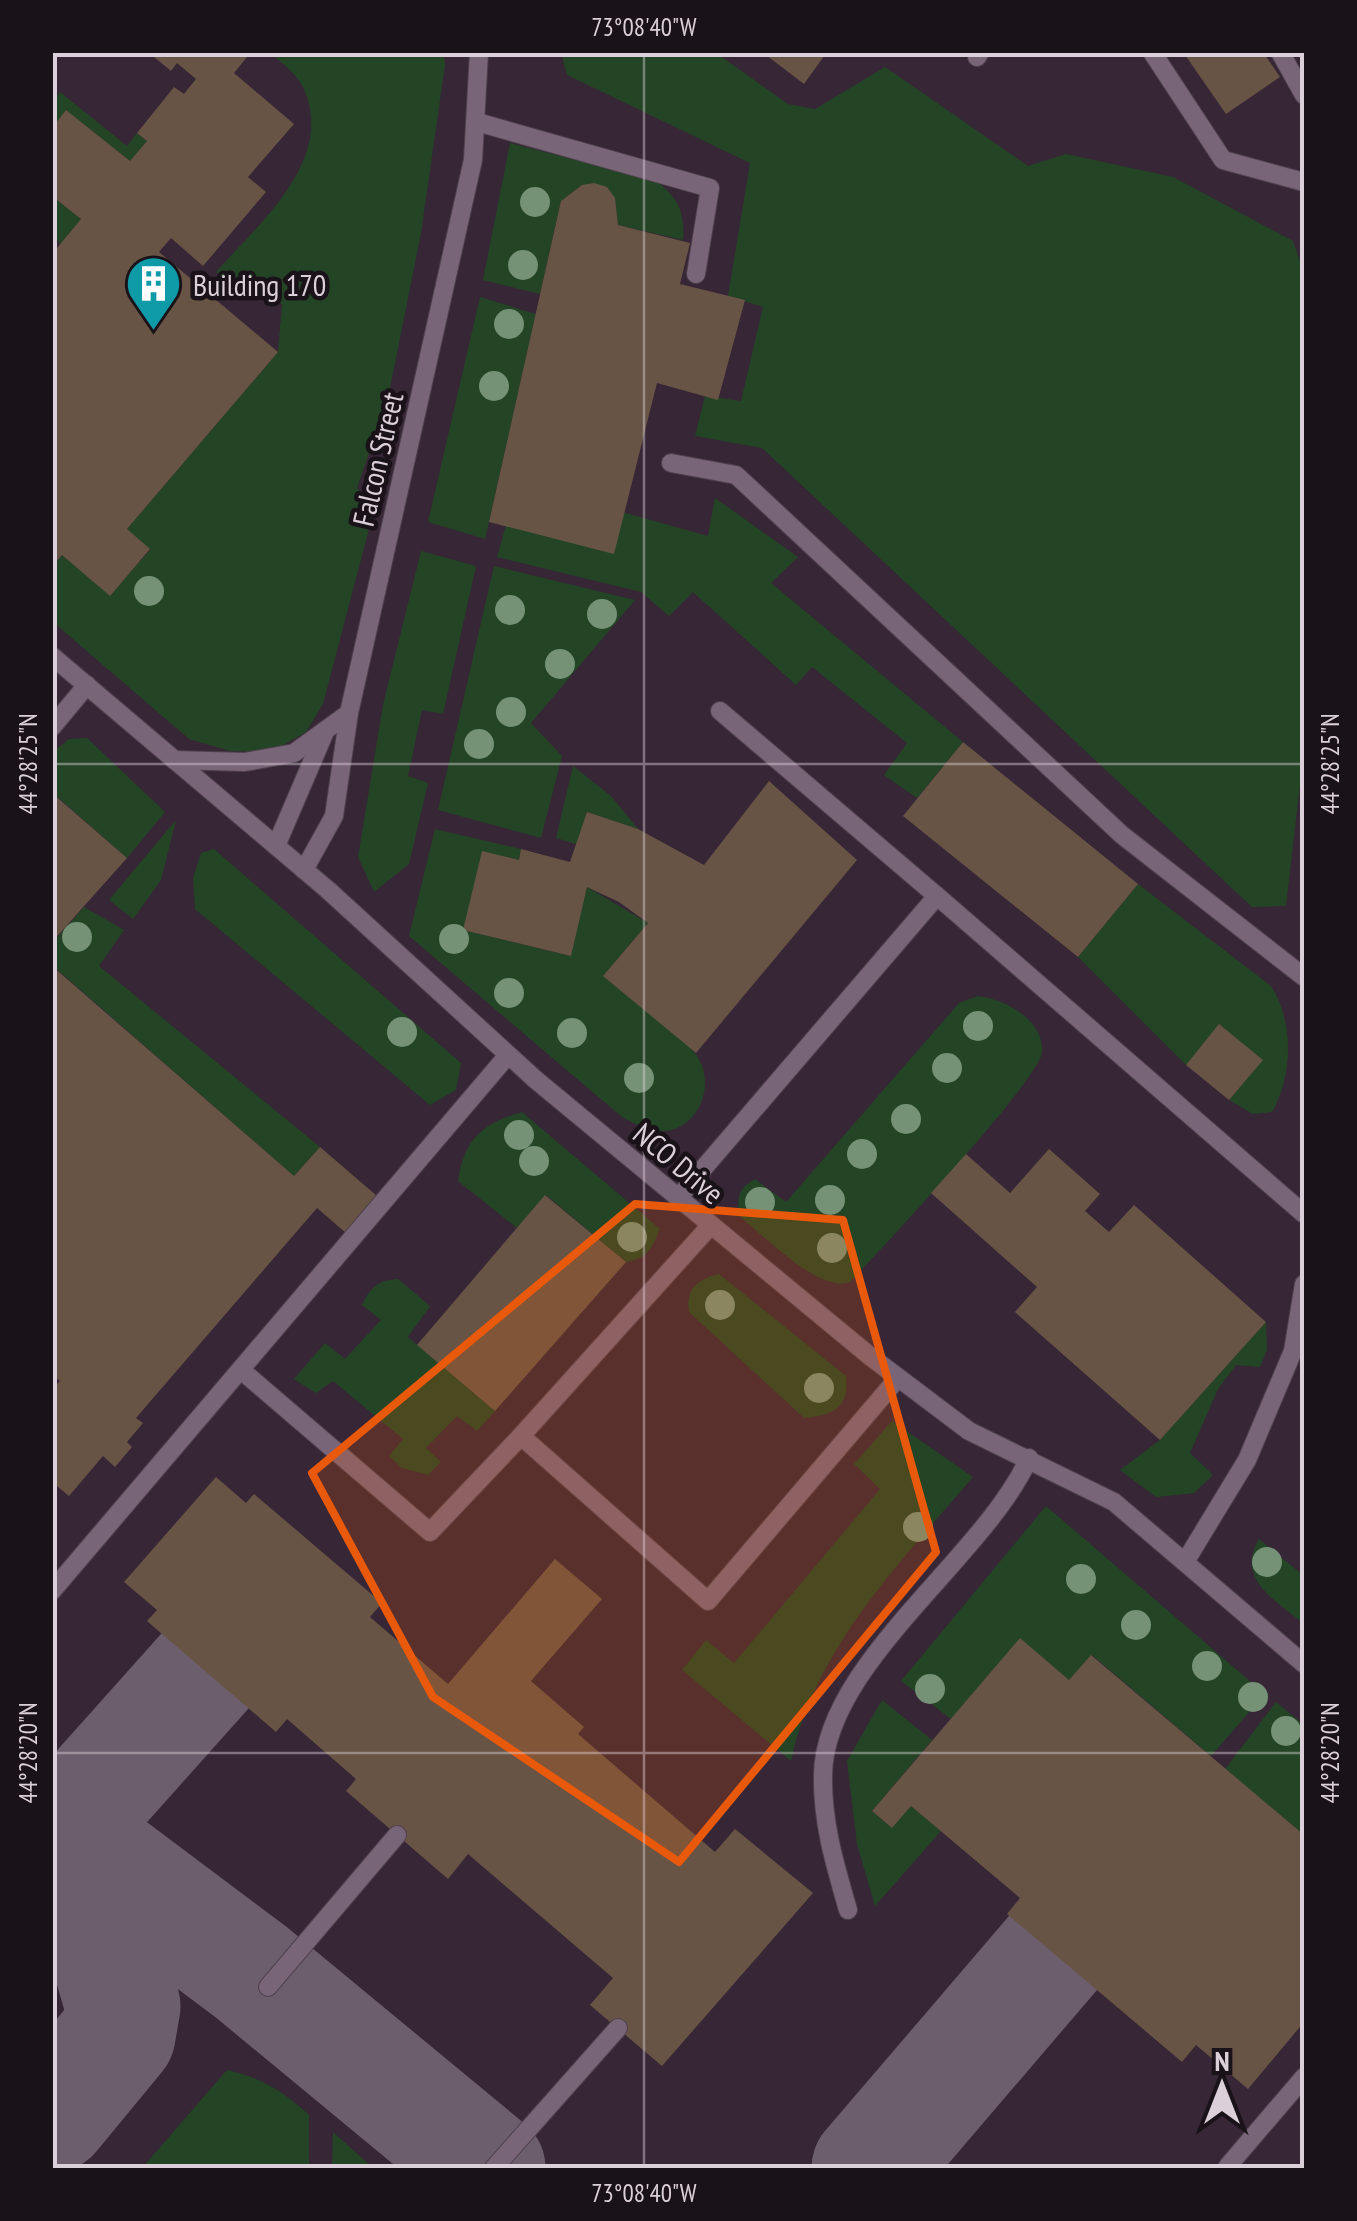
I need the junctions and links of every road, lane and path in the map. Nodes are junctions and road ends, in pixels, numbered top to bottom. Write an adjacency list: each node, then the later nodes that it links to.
1 (480, 52): 5 (lane, Falcon Street)
2 (1152, 52): 6 (lane)
3 (1280, 52): 4 (lane)
4 (1304, 95)
5 (477, 122): 7 (lane); 12 (lane, Falcon Street)
6 (1304, 182)
7 (696, 274)
8 (671, 463): 19 (lane)
9 (52, 656): 10 (lane, NCO Drive)
10 (87, 685): 13 (lane); 15 (lane, NCO Drive)
11 (720, 711): 18 (lane)
12 (349, 713): 14 (lane); 17 (lane, Falcon Street)
13 (52, 727)
14 (326, 730): 15 (lane); 16 (lane)
15 (174, 760): 16 (lane, NCO Drive)
16 (276, 846): 17 (lane, NCO Drive)
17 (304, 870): 20 (lane, NCO Drive)
18 (937, 896): 21 (lane); 22 (lane)
19 (1304, 977)
20 (508, 1055): 21 (lane, NCO Drive); 25 (lane)
21 (678, 1198): 23 (lane, NCO Drive)
22 (1304, 1214)
23 (711, 1225): 26 (lane, NCO Drive); 27 (lane)
24 (1304, 1284): 29 (lane)
25 (241, 1370): 27 (lane); 30 (lane)
26 (898, 1378): 27 (lane); 28 (lane, NCO Drive)
27 (522, 1436)
28 (1029, 1458): 29 (lane, NCO Drive); 33 (lane)
29 (1185, 1562): 31 (lane, NCO Drive)
30 (52, 1591)
31 (1304, 1664)
32 (397, 1835): 34 (lane)
33 (848, 1910)
34 (268, 1987)
35 (618, 2028): 38 (lane)
36 (1304, 2077): 37 (lane)
37 (1228, 2166)
38 (494, 2168)

